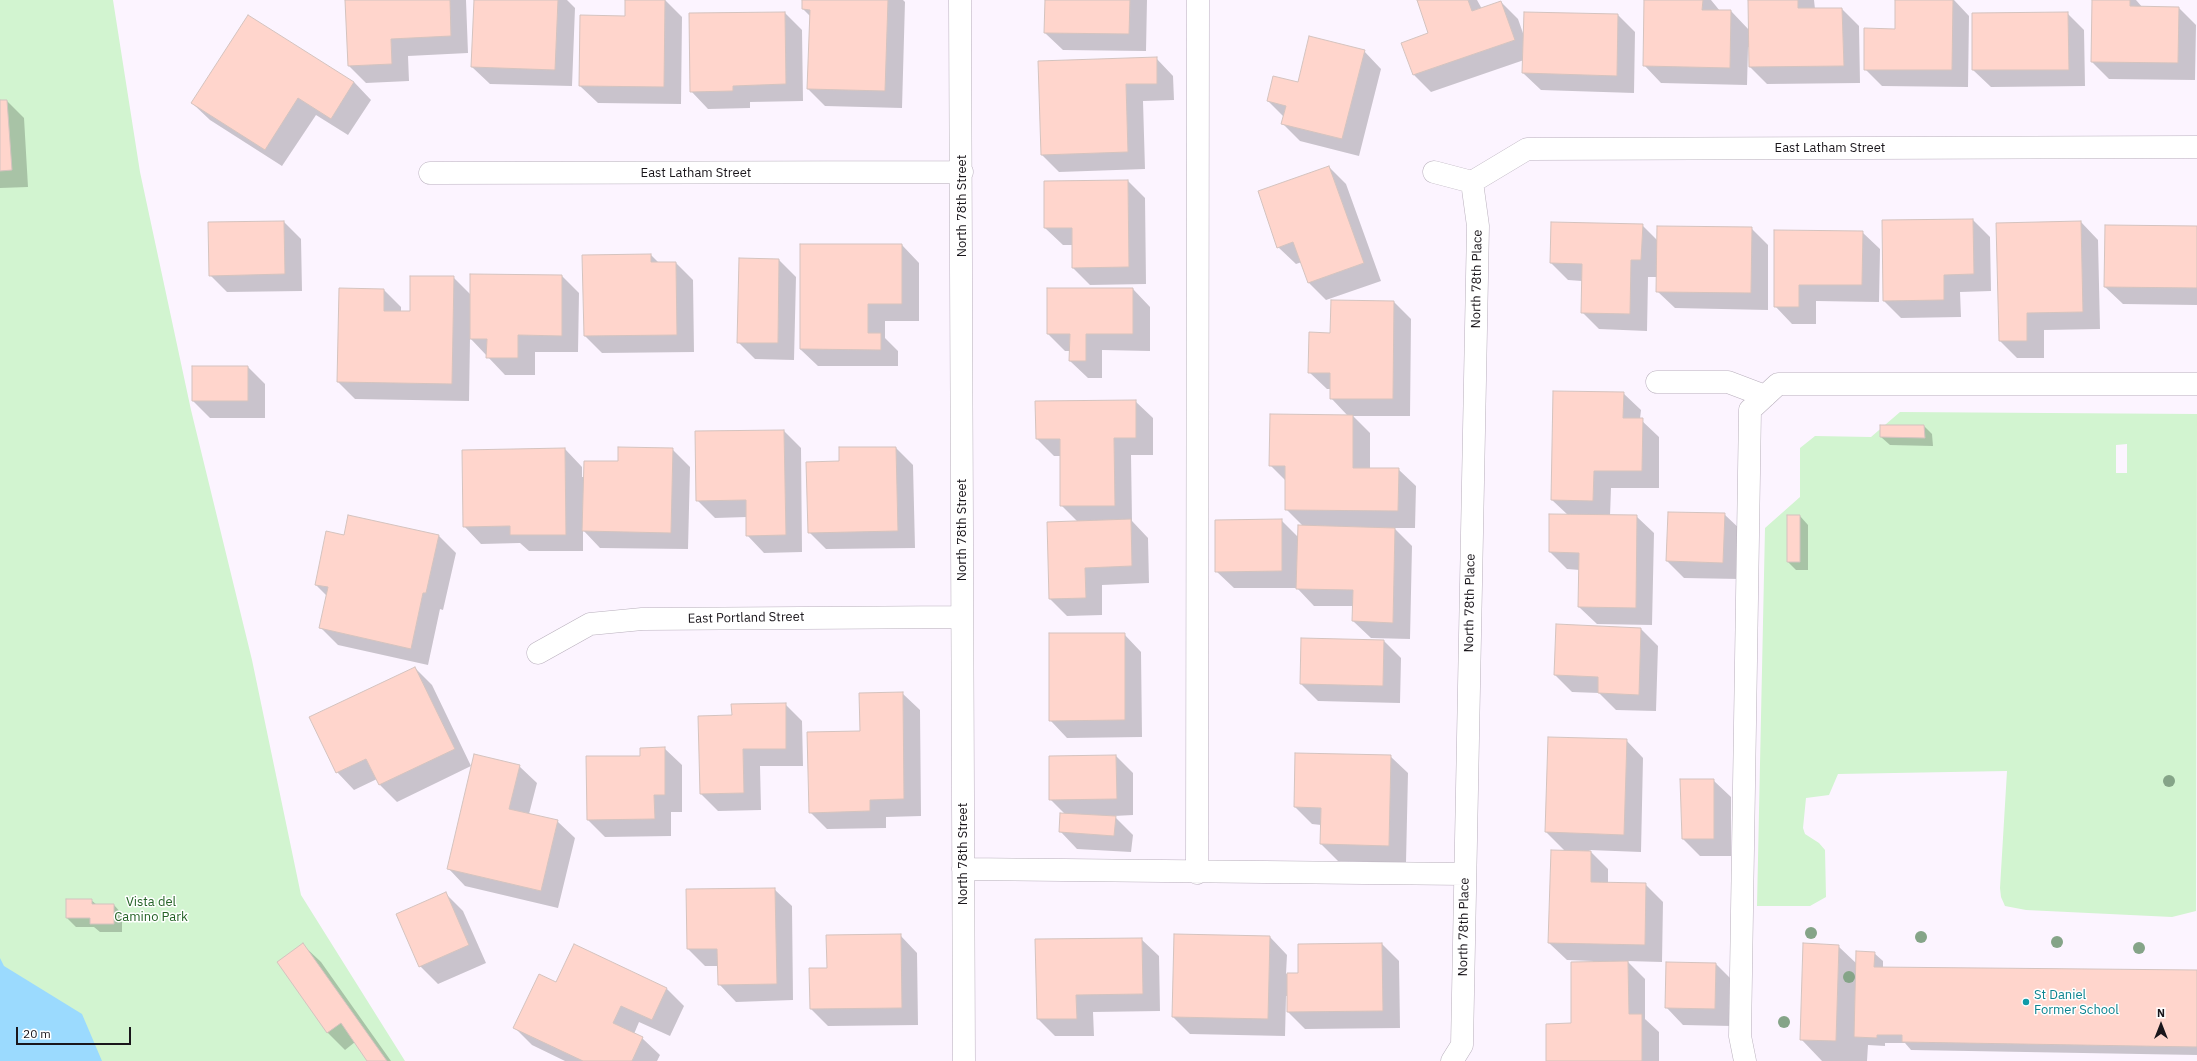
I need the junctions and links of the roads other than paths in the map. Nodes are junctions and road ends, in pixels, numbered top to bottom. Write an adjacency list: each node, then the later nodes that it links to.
1 (960, 0): 4 (street, North 78th Street)
2 (1198, 0): 14 (street)
3 (2197, 147): 7 (street, East Latham Street)
4 (962, 172): 6 (street, East Latham Street); 11 (street, North 78th Street)
5 (1434, 172): 7 (street)
6 (430, 173)
7 (1472, 182): 15 (street, North 78th Place)
8 (1657, 382): 10 (street)
9 (2197, 384): 10 (street)
10 (1765, 396): 18 (street)
11 (962, 617): 12 (street, East Portland Street); 13 (street, North 78th Street)
12 (538, 652)
13 (963, 869): 14 (street); 16 (street, North 78th Street)
14 (1197, 872): 15 (street)
15 (1464, 874): 17 (street, North 78th Place)
16 (964, 1061)
17 (1452, 1061)
18 (1745, 1061)

